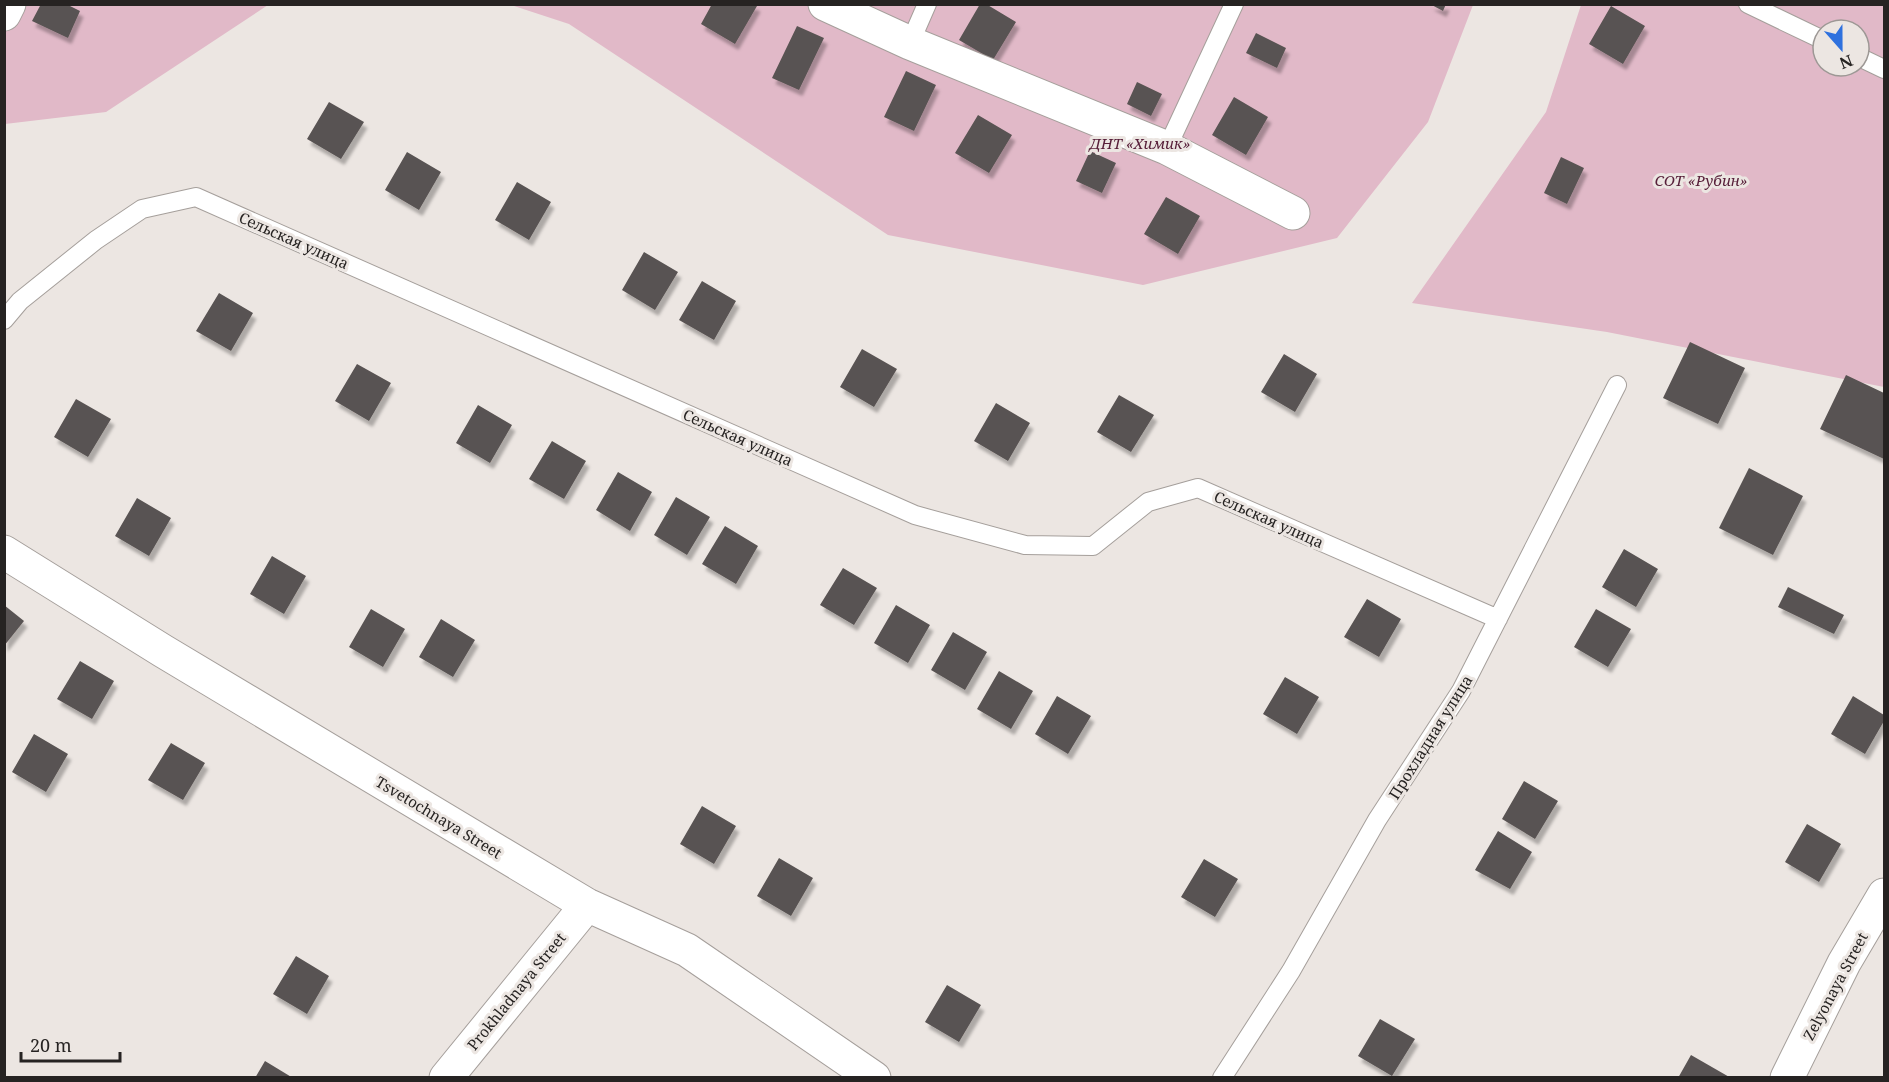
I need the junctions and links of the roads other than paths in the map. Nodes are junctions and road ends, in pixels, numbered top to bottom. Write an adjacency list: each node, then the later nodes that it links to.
1 (9, 4): 6 (street)
2 (825, 4): 8 (street)
3 (927, 4): 8 (lane)
4 (1234, 4): 9 (lane)
5 (1748, 4): 7 (lane)
6 (4, 14)
7 (1811, 34)
8 (910, 43): 9 (street)
9 (1167, 148): 10 (street)
10 (1293, 213)
11 (4, 320): 14 (lane, Сельская улица)
12 (1617, 385): 14 (lane, Прохладная улица)
13 (4, 552): 16 (street, Tsvetochnaya Street)
14 (1498, 619): 19 (lane, Прохладная улица)
15 (1884, 895): 20 (street, Zelyonaya Street)
16 (586, 905): 17 (street, Prokhladnaya Street); 18 (street, Tsvetochnaya Street)
17 (446, 1077)
18 (874, 1077)
19 (1222, 1077)
20 (1787, 1077)

